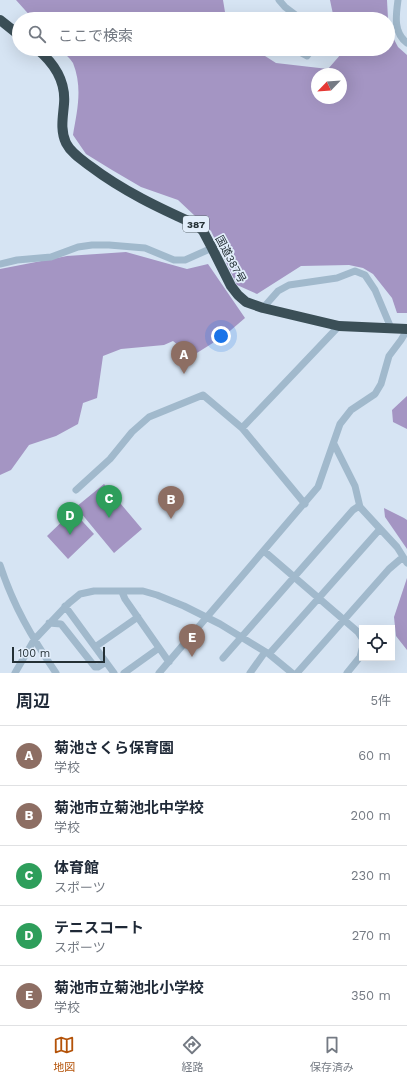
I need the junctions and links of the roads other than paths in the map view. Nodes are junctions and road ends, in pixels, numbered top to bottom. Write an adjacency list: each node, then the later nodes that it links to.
1 (279, 0): 3 (street)
2 (398, 0): 6 (street)
3 (292, 12)
4 (0, 20): 5 (highway)
5 (12, 29)
6 (407, 43)
7 (45, 56): 8 (highway, 国道387号 / 387)
8 (212, 248): 9 (street); 10 (highway, 国道387号 / 387)
9 (0, 264)
10 (263, 308): 11 (highway, 国道387号 / 387); 12 (street)
11 (339, 326): 12 (highway, 国道387号 / 387); 14 (street)
12 (391, 328): 13 (highway, 国道387号 / 387)
13 (407, 330): 15 (street)
14 (242, 428): 16 (street); 17 (street)
15 (334, 444): 17 (street); 18 (street)
16 (76, 490)
17 (305, 504): 20 (street)
18 (359, 506): 19 (street); 23 (street)
19 (380, 529): 21 (street); 25 (street)
20 (264, 551): 23 (street); 28 (street)
21 (405, 560): 29 (street)
22 (0, 565): 33 (street)
23 (295, 577): 25 (street); 32 (street)
24 (122, 592): 26 (street); 27 (street); 28 (street)
25 (319, 598): 29 (street); 36 (street)
26 (65, 606): 30 (street); 34 (street)
27 (138, 617): 34 (street); 35 (street)
28 (206, 618): 32 (street); 40 (street)
29 (344, 620): 31 (street); 48 (street)
30 (49, 623): 33 (street); 39 (street)
31 (359, 633)
32 (241, 638): 36 (street); 37 (street)
33 (34, 640): 41 (street); 42 (street)
34 (95, 647): 39 (street)
35 (160, 648): 40 (street); 44 (street)
36 (267, 653): 46 (street); 47 (street)
37 (223, 658)
38 (359, 658): 49 (street)
39 (106, 662): 43 (street)
40 (169, 662): 45 (street)
41 (15, 673)
42 (56, 673)
43 (114, 673)
44 (124, 673)
45 (159, 673)
46 (250, 673)
47 (292, 673)
48 (297, 673)
49 (347, 673)

